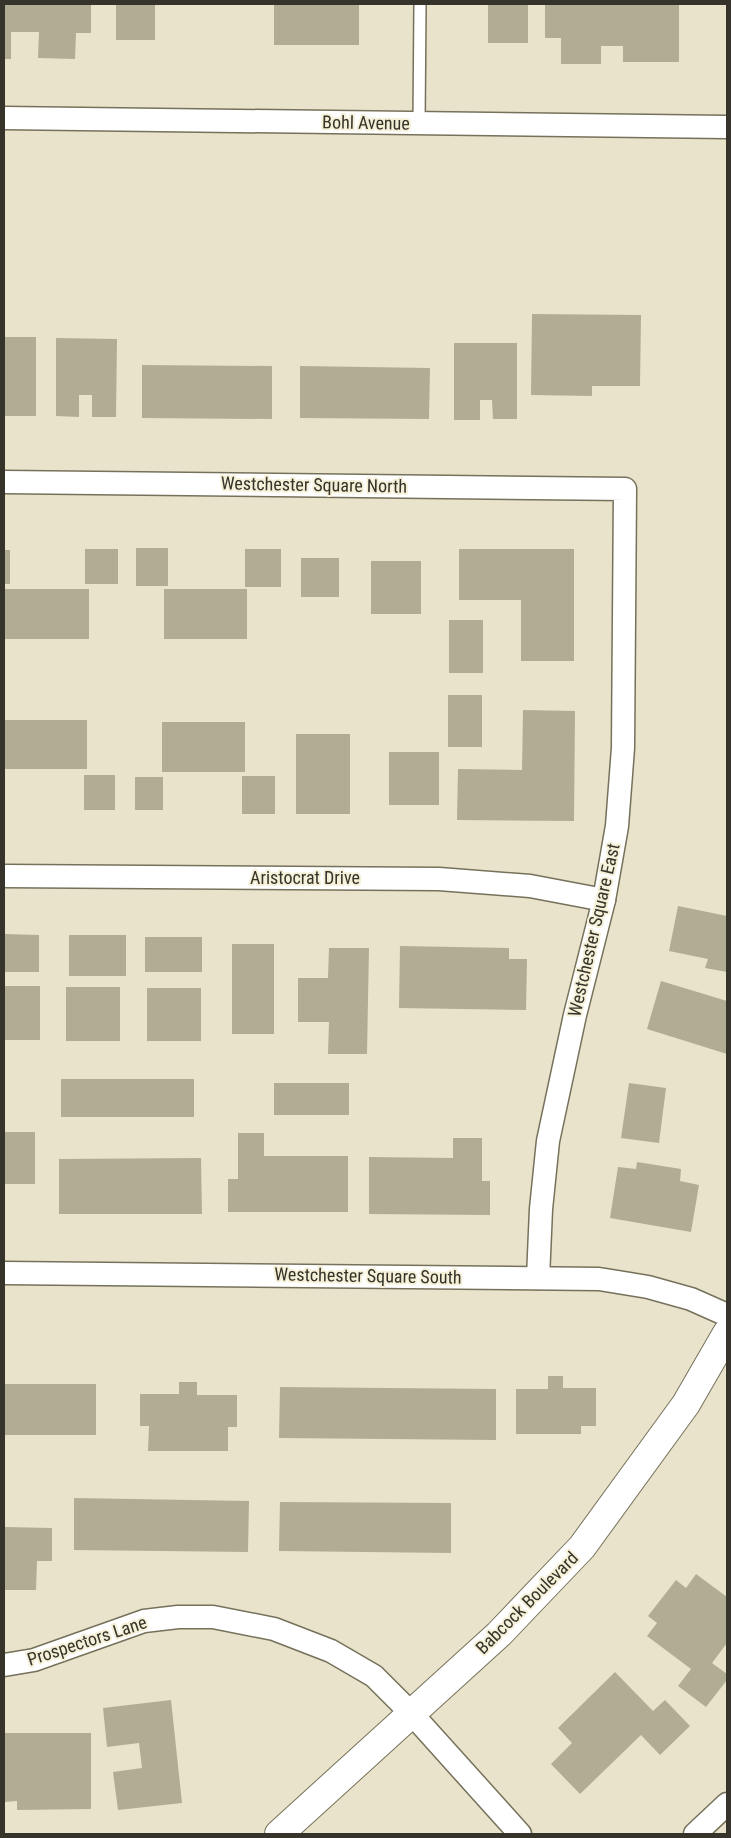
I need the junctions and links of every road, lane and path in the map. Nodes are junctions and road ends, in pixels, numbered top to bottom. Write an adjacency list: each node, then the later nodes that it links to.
1 (420, 4): 3 (lane)
2 (4, 118): 3 (street, Bohl Avenue)
3 (419, 123): 4 (street, Bohl Avenue)
4 (727, 128)
5 (4, 482): 6 (street, Westchester Square North)
6 (625, 489): 8 (street, Westchester Square East)
7 (4, 876): 8 (street, Aristocrat Drive)
8 (604, 900): 10 (street, Westchester Square East)
9 (4, 1273): 10 (street, Westchester Square South)
10 (538, 1278): 11 (street, Westchester Square South)
11 (727, 1315)
12 (727, 1333): 14 (street, Babcock Boulevard)
13 (4, 1665): 14 (street, Prospectors Lane)
14 (412, 1714): 16 (street, Babcock Boulevard); 17 (street, Prospectors Lane)
15 (727, 1804): 18 (street)
16 (279, 1834)
17 (520, 1834)
18 (695, 1834)

